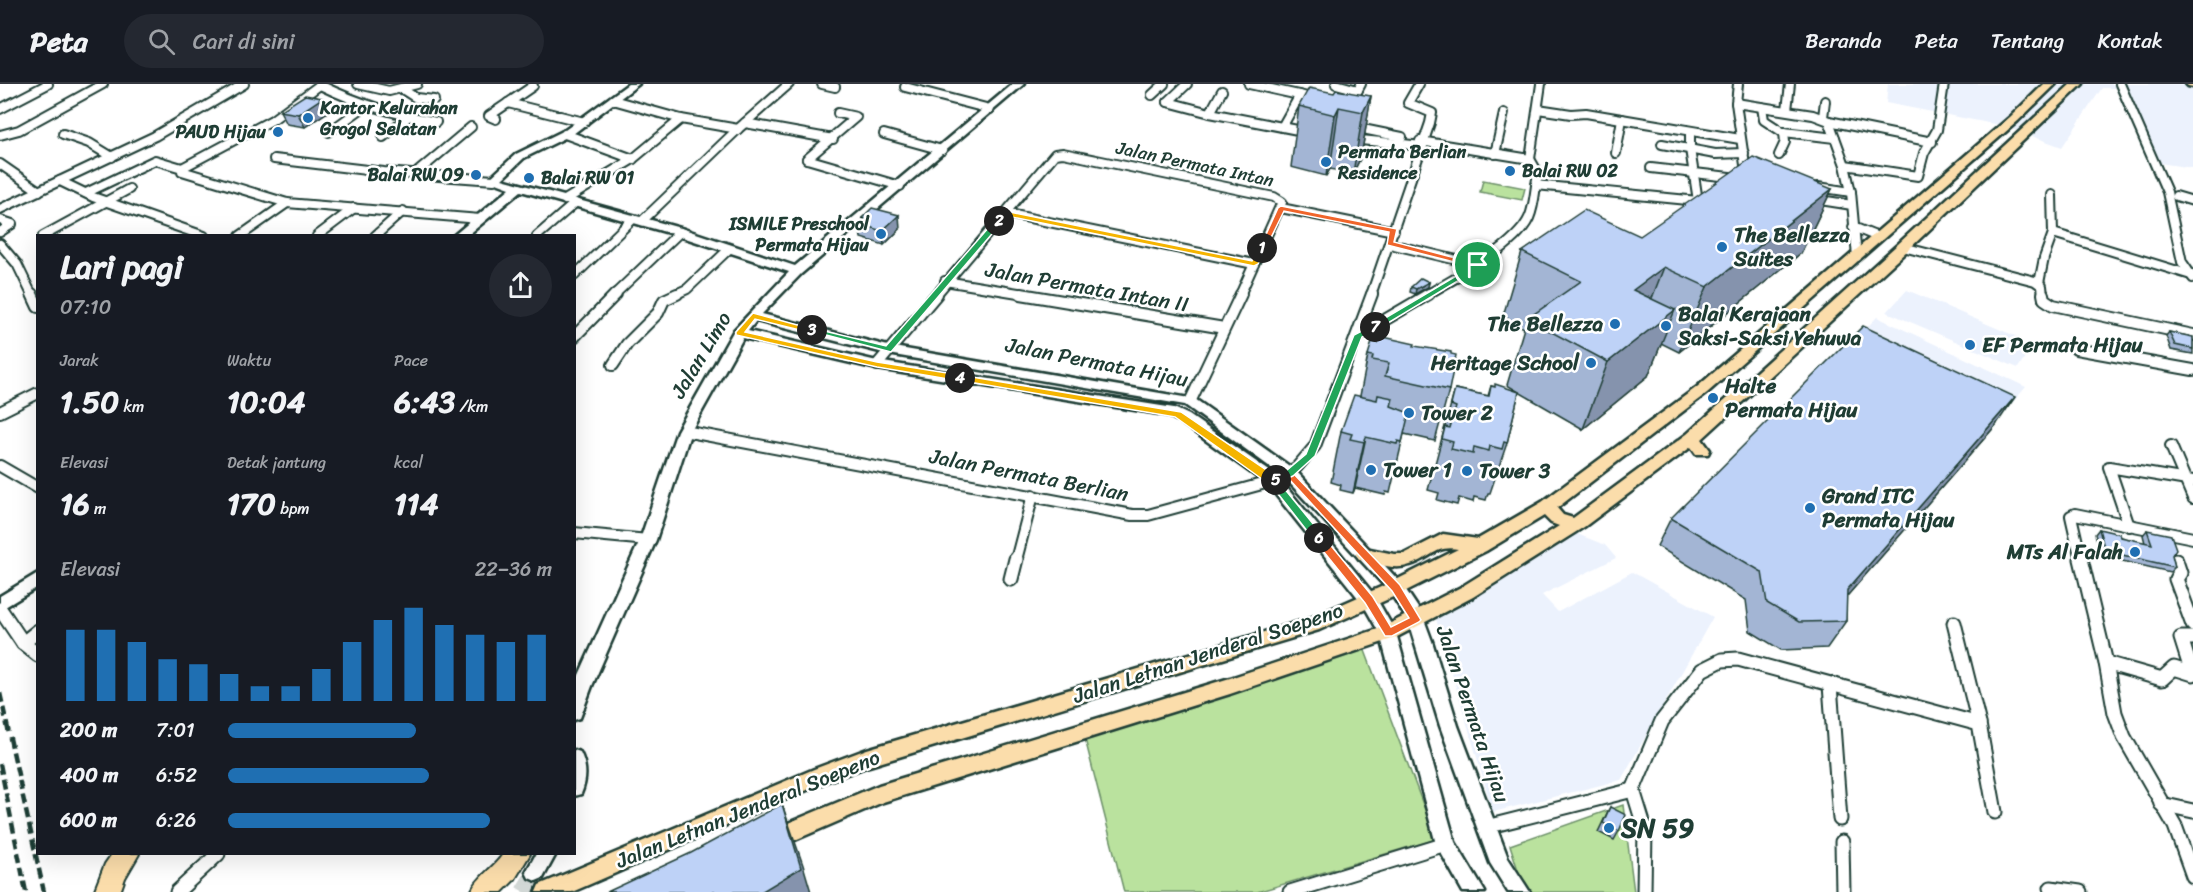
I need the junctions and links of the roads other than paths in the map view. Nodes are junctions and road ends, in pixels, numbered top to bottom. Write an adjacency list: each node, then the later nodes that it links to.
1 (48, 84): 41 (street)
2 (103, 84): 68 (street)
3 (244, 84): 83 (street)
4 (321, 84): 38 (street); 90 (street)
5 (358, 84): 27 (street)
6 (417, 84): 27 (street)
7 (634, 84): 32 (street)
8 (789, 84): 56 (street)
9 (822, 84): 24 (street)
10 (1019, 84): 42 (street, Jalan Limo)
11 (1164, 84): 29 (street)
12 (1187, 84): 46 (street)
13 (1249, 84): 30 (street)
14 (1335, 84): 26 (street)
15 (1419, 84): 76 (street, Jalan Permata Berlian)
16 (1541, 84): 43 (street)
17 (1738, 84): 36 (street)
18 (1790, 84): 44 (street)
19 (1944, 84): 74 (street)
20 (2050, 84): 88 (main road, Jalan Letnan Jenderal Soepeno)
21 (2077, 84): 92 (main road, Jalan Letnan Jenderal Soepeno)
22 (2120, 84): 145 (street)
23 (533, 86): 35 (street)
24 (835, 87)
25 (905, 87): 42 (street)
26 (1359, 87): 39 (street)
27 (402, 89): 31 (street)
28 (1222, 91): 46 (street)
29 (1152, 95)
30 (1300, 95): 33 (street); 59 (street)
31 (434, 100)
32 (613, 100): 51 (street); 55 (street)
33 (1330, 101)
34 (1825, 101): 53 (street)
35 (508, 103): 50 (street); 55 (street)
36 (1736, 103): 40 (street); 73 (street)
37 (1340, 104): 39 (street)
38 (365, 106): 49 (street); 62 (street)
39 (1350, 106): 48 (street)
40 (1762, 107): 44 (street); 63 (street)
41 (0, 108)
42 (990, 109): 78 (street, Jalan Limo)
43 (1538, 109): 52 (street); 86 (street)
44 (1787, 110): 53 (street)
45 (838, 113): 72 (street)
46 (1210, 113): 59 (street)
47 (1504, 113): 81 (street)
48 (1345, 115)
49 (408, 117): 54 (street); 69 (street)
50 (496, 119)
51 (681, 119): 60 (street); 85 (street)
52 (1622, 119): 61 (street); 79 (street)
53 (1826, 119): 71 (street); 74 (street)
54 (436, 122)
55 (584, 122): 66 (street)
56 (745, 123): 60 (street); 72 (street)
57 (1340, 125): 76 (street)
58 (471, 127): 94 (street)
59 (1282, 127): 64 (street)
60 (738, 129): 122 (street)
61 (1690, 131): 73 (street); 77 (street)
62 (329, 132)
63 (1784, 132): 71 (street); 82 (street)
64 (1313, 133)
65 (63, 134): 83 (street)
66 (565, 134): 85 (street); 95 (street)
67 (884, 134): 78 (street)
68 (0, 135)
69 (383, 137)
70 (1344, 138): 76 (street)
71 (1835, 138): 89 (street)
72 (833, 139): 100 (street)
73 (1740, 139): 80 (street)
74 (1932, 142): 89 (street)
75 (1662, 144): 77 (street)
76 (1423, 146): 81 (street); 125 (street, Jalan Permata Berlian)
77 (1689, 149): 80 (street); 93 (street)
78 (942, 150): 100 (street, Jalan Limo)
79 (1616, 153)
80 (1744, 153): 93 (street)
81 (1495, 154): 86 (street)
82 (1779, 155)
83 (112, 157): 96 (street)
84 (274, 159): 94 (street)
85 (633, 159): 111 (street)
86 (1530, 159): 98 (street)
87 (0, 164): 103 (street)
88 (1962, 164): 92 (main road); 135 (main road, Jalan Letnan Jenderal Soepeno)
89 (1845, 165): 105 (street)
90 (182, 168): 106 (street); 113 (street)
91 (1652, 168): 93 (street)
92 (1982, 173): 138 (main road, Jalan Letnan Jenderal Soepeno)
93 (1694, 174): 104 (street)
94 (414, 175): 95 (street)
95 (494, 180): 99 (street)
96 (60, 181): 103 (street); 106 (street)
97 (1612, 181): 104 (street)
98 (1536, 185): 104 (street); 142 (street)
99 (520, 186): 111 (street); 120 (street)
100 (900, 186): 143 (street, Jalan Limo)
101 (1817, 187): 105 (street)
102 (129, 189): 110 (street)
103 (39, 191): 117 (street)
104 (1611, 192)
105 (1851, 192): 114 (street)
106 (86, 193): 110 (street)
107 (2052, 195): 127 (street)
108 (2176, 196): 112 (street)
109 (1805, 198): 114 (street)
110 (105, 201): 128 (street); 129 (street)
111 (570, 201): 122 (street); 134 (street)
112 (2193, 201)
113 (287, 203): 115 (street); 130 (street)
114 (1852, 205): 123 (street)
115 (354, 208): 118 (street); 131 (street)
116 (1281, 208): 119 (street, Jalan Permata Intan); 125 (street); 141 (street, Jalan Permata Intan)
117 (0, 209)
118 (403, 211): 120 (street); 132 (street)
119 (1005, 213): 141 (street); 146 (street)
120 (480, 219): 133 (street)
121 (0, 220): 124 (street)
122 (637, 220): 126 (street); 144 (street)
123 (1853, 227): 135 (street); 140 (street)
124 (0, 231)
125 (1394, 231): 137 (street, Jalan Permata Berlian)
126 (680, 232): 139 (street); 154 (street)
127 (2053, 233): 145 (street); 147 (street)
128 (46, 234)
129 (198, 234)
130 (243, 234)
131 (320, 234)
132 (377, 234)
133 (461, 234)
134 (539, 234)
135 (1878, 237): 140 (main road, Jalan Letnan Jenderal Soepeno)
136 (0, 244): 149 (street)
137 (1390, 244): 142 (street); 155 (street, Jalan Permata Berlian)
138 (1903, 247): 147 (street); 148 (main road, Jalan Letnan Jenderal Soepeno)
139 (729, 249): 143 (street); 161 (street)
140 (1857, 257): 176 (main road, Jalan Letnan Jenderal Soepeno)
141 (1254, 264): 152 (street, Jalan Permata Intan)
142 (1478, 265): 155 (street)
143 (797, 271): 151 (street, Jalan Limo)
144 (576, 274)
145 (2192, 276)
146 (945, 281): 152 (street, Jalan Permata Intan II); 158 (street)
147 (2039, 283): 156 (street)
148 (1859, 287): 150 (main road); 159 (main road, Jalan Letnan Jenderal Soepeno)
149 (34, 289)
150 (1864, 304)
151 (753, 315): 153 (street, Jalan Limo); 158 (street, Jalan Permata Hijau)
152 (1224, 328): 165 (street, Jalan Permata Intan)
153 (739, 333): 162 (street, Jalan Permata Hijau); 167 (street, Jalan Limo)
154 (576, 335)
155 (1359, 335): 170 (street, Jalan Permata Berlian)
156 (2193, 335)
157 (2076, 349): 163 (street)
158 (888, 350): 162 (street); 165 (street, Jalan Permata Hijau)
159 (1785, 354): 160 (main road); 177 (main road, Jalan Letnan Jenderal Soepeno)
160 (1806, 356)
161 (613, 365)
162 (877, 365): 171 (street, Jalan Permata Hijau)
163 (2193, 370)
164 (36, 394): 166 (street)
165 (1190, 402): 170 (street, Jalan Permata Hijau)
166 (0, 412)
167 (684, 431): 174 (street, Jalan Permata Berlian); 181 (street, Jalan Limo)
168 (2170, 446): 172 (street)
169 (0, 466): 173 (street)
170 (1290, 474): 171 (street, Jalan Permata Berlian); 183 (street, Jalan Permata Hijau)
171 (1273, 481): 174 (street, Jalan Permata Berlian); 188 (street, Jalan Permata Hijau)
172 (2189, 481): 175 (street); 178 (street)
173 (36, 484)
174 (1033, 495): 185 (street)
175 (2193, 498)
176 (1548, 506): 177 (main road); 182 (main road, Jalan Letnan Jenderal Soepeno)
177 (1574, 525): 192 (main road, Jalan Letnan Jenderal Soepeno)
178 (2129, 526): 180 (street); 200 (street)
179 (576, 532): 181 (street)
180 (2193, 538)
181 (648, 540): 202 (street, Jalan Limo)
182 (1480, 546): 183 (main road); 187 (main road, Jalan Letnan Jenderal Soepeno)
183 (1365, 554): 187 (street, Jalan Permata Hijau)
184 (2176, 561): 191 (street)
185 (1011, 579)
186 (36, 580): 189 (street)
187 (1396, 588): 188 (main road, Jalan Letnan Jenderal Soepeno); 192 (street, Jalan Permata Hijau)
188 (1369, 600): 196 (street, Jalan Permata Hijau); 225 (main road, Jalan Letnan Jenderal Soepeno)
189 (0, 604)
190 (0, 609): 198 (street)
191 (2191, 613): 194 (street)
192 (1416, 620): 196 (main road, Jalan Letnan Jenderal Soepeno); 211 (street, Jalan Permata Hijau)
193 (1954, 623): 205 (street)
194 (2193, 625)
195 (36, 633): 198 (street)
196 (1388, 633): 213 (street, Jalan Permata Hijau); 214 (main road, Jalan Letnan Jenderal Soepeno)
197 (2193, 638): 201 (street)
198 (23, 643): 199 (street)
199 (36, 653)
200 (2106, 663): 201 (street); 207 (street)
201 (2192, 673)
202 (579, 685): 204 (street, Jalan Limo)
203 (1830, 685): 205 (street); 206 (street); 210 (street)
204 (576, 702)
205 (1979, 724): 209 (street)
206 (1632, 790): 211 (street); 229 (street)
207 (2161, 804): 208 (street); 220 (street)
208 (2193, 811)
209 (1995, 812)
210 (1840, 819)
211 (1486, 827): 228 (street, Jalan Permata Hijau)
212 (1842, 842): 230 (street)
213 (1446, 844): 226 (street); 227 (street, Jalan Permata Hijau)
214 (752, 849)
215 (125, 855): 222 (highway)
216 (217, 855): 223 (street)
217 (516, 855): 224 (highway)
218 (545, 855): 219 (street)
219 (536, 872)
220 (2193, 876)
221 (2051, 888): 231 (street)
222 (107, 892)
223 (177, 892)
224 (484, 892)
225 (547, 892)
226 (1290, 892)
227 (1475, 892)
228 (1520, 892)
229 (1644, 892)
230 (1843, 892)
231 (2080, 892)

